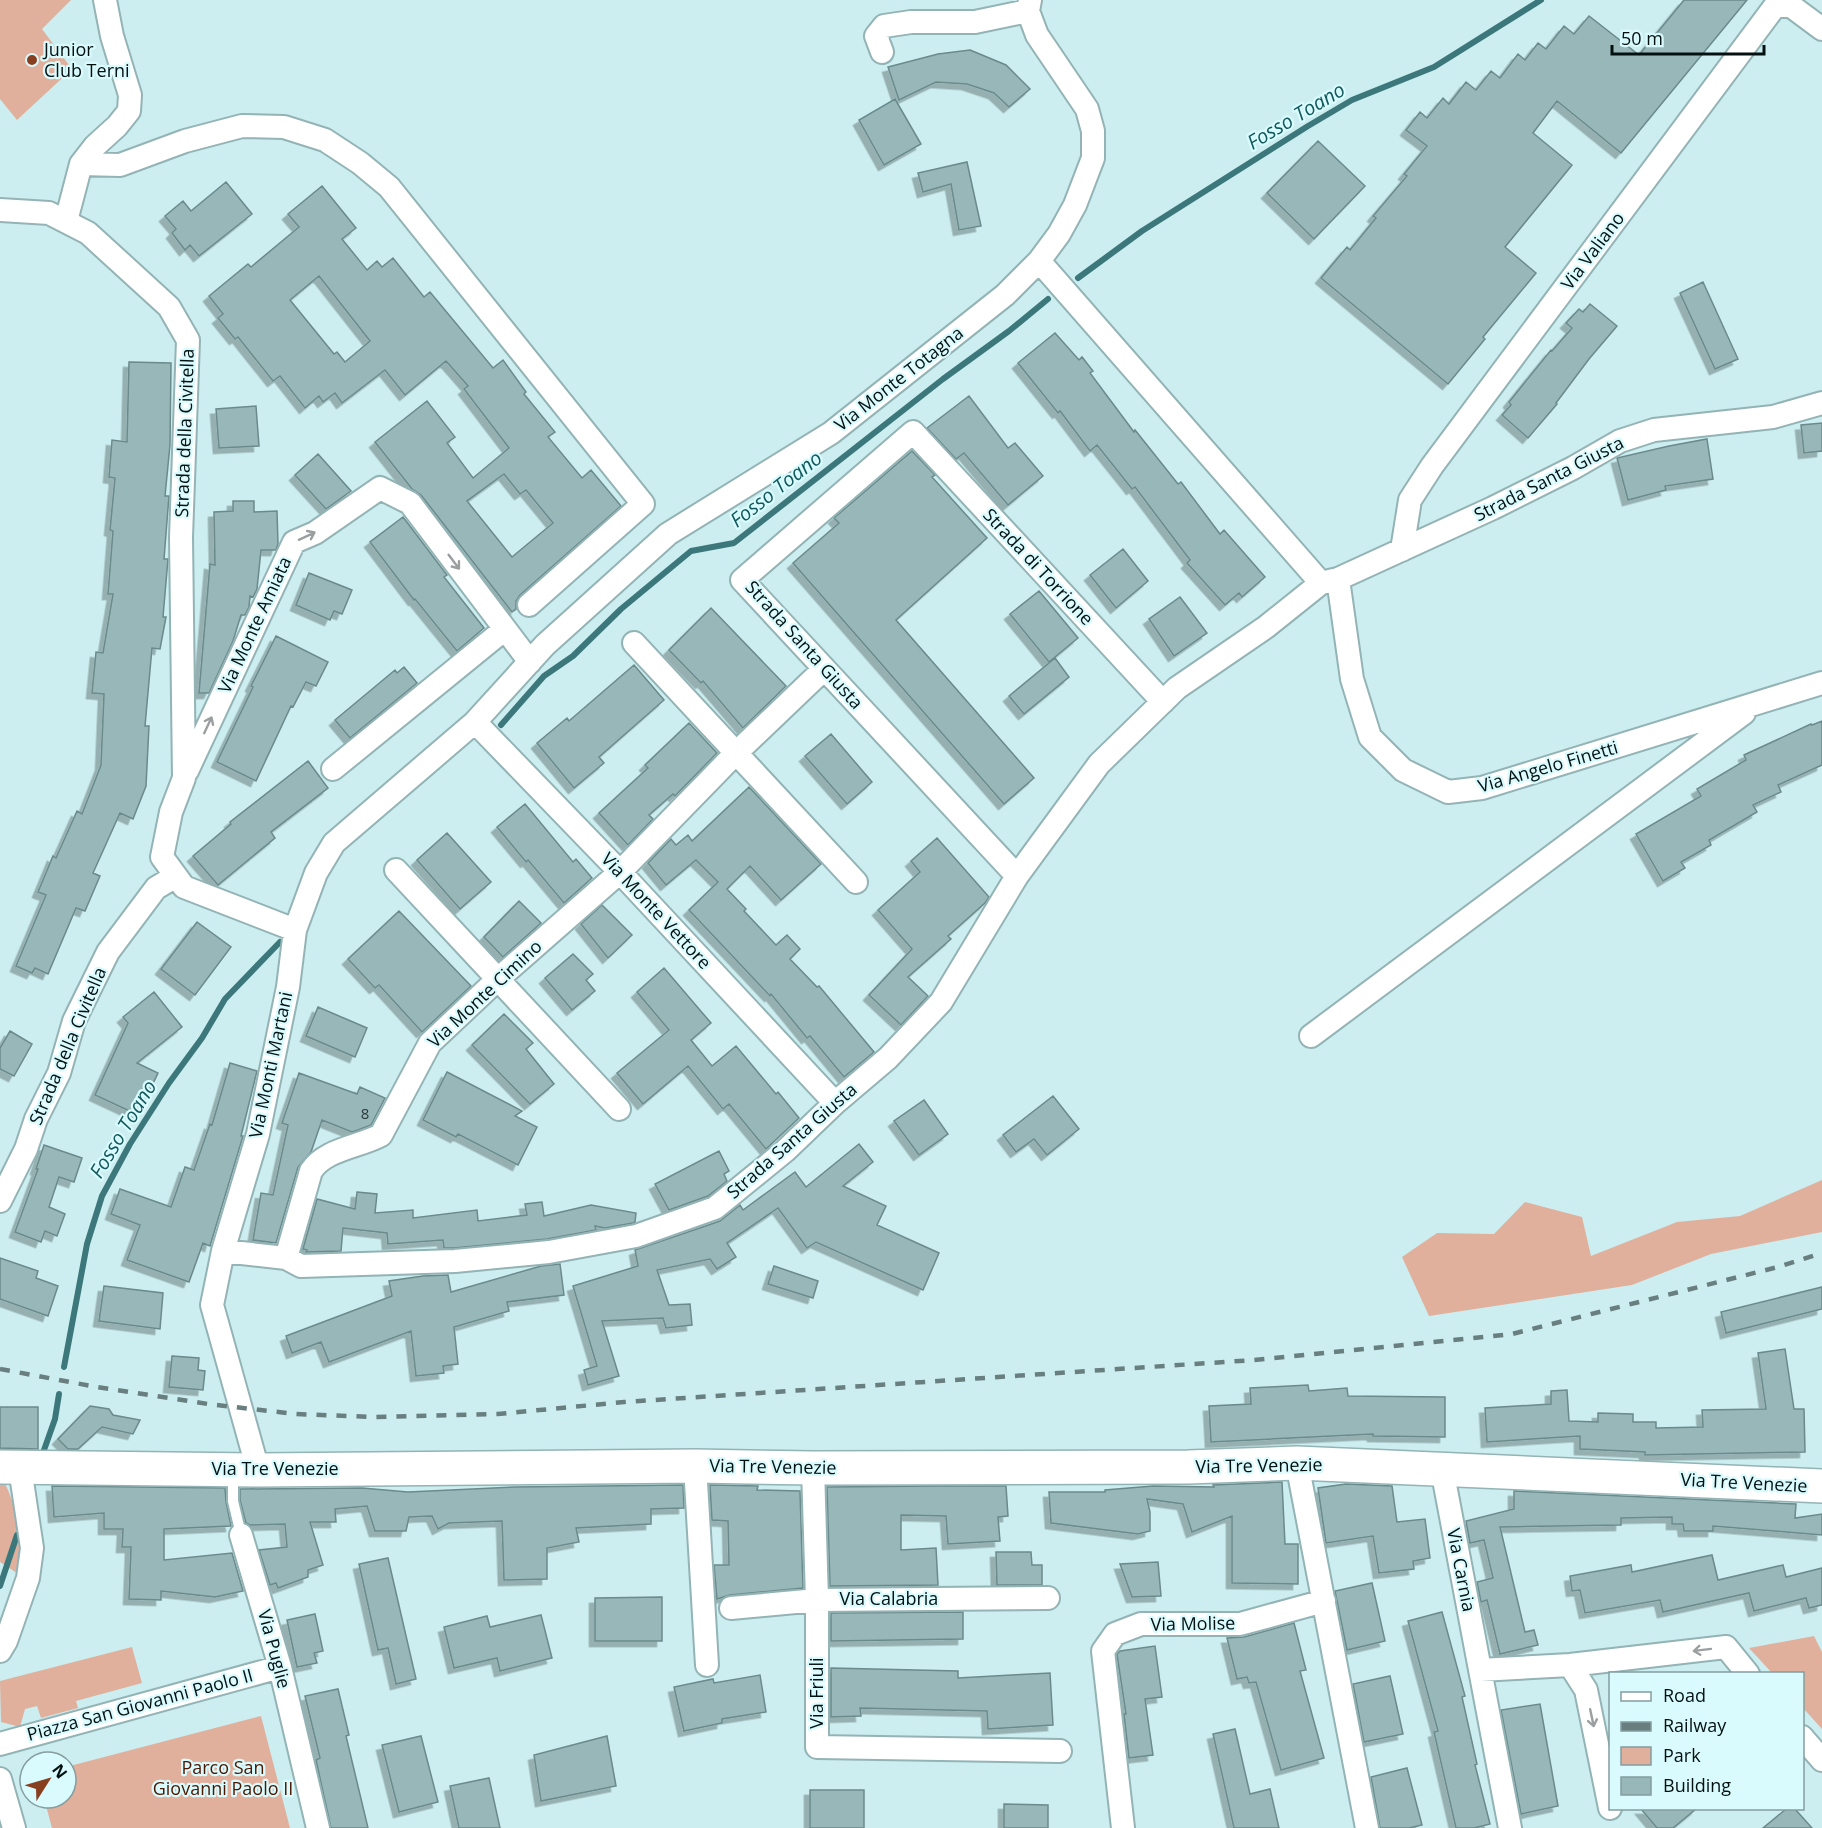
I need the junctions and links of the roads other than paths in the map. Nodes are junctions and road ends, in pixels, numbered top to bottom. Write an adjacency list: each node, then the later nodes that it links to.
1 (105, 0): 5 (street)
2 (1029, 6): 4 (street); 8 (street, Via Monte Totagna)
3 (1822, 29): 13 (street, Via Valiano)
4 (882, 52)
5 (81, 164): 7 (street); 11 (street)
6 (0, 210): 7 (street, Strada della Civitella)
7 (66, 222): 26 (street, Strada della Civitella)
8 (1039, 261): 12 (street, Via Monte Totagna); 14 (street)
9 (1822, 403): 13 (street, Strada Santa Giusta)
10 (913, 432): 19 (street, Strada Santa Giusta); 21 (street, Strada di Torrione)
11 (643, 504): 12 (street); 15 (street)
12 (668, 534): 18 (street, Via Monte Totagna)
13 (1402, 550): 14 (street, Strada Santa Giusta)
14 (1329, 581): 21 (street, Strada Santa Giusta); 22 (street, Via Angelo Finetti)
15 (529, 605)
16 (505, 629): 18 (street, Via Monte Amiata); 25 (street); 26 (street, Via Monte Amiata, one-way to 16)
17 (634, 643): 24 (street)
18 (530, 662): 23 (street, Via Monte Totagna)
19 (824, 669): 24 (street, Via Monte Cimino); 30 (street, Strada Santa Giusta)
20 (1822, 683): 22 (street, Via Angelo Finetti)
21 (1163, 702): 30 (street, Strada Santa Giusta)
22 (1757, 703): 34 (street, Via Angelo Finetti)
23 (475, 722): 28 (street, Via Monte Vettore); 32 (street, Via Monti Martani)
24 (736, 753): 28 (street, Via Monte Cimino); 31 (street)
25 (333, 769)
26 (184, 778): 29 (street, Strada della Civitella)
27 (396, 870): 33 (street)
28 (620, 872): 33 (street, Via Monte Cimino); 35 (street, Via Monte Vettore)
29 (176, 876): 32 (street, Strada della Civitella); 37 (street, Strada della Civitella)
30 (1017, 876): 35 (street, Strada Santa Giusta)
31 (856, 882)
32 (295, 930): 38 (street, Via Monti Martani)
33 (498, 979): 36 (street); 39 (street, Via Monte Cimino)
34 (1311, 1036)
35 (835, 1103): 39 (street, Strada Santa Giusta)
36 (618, 1109)
37 (0, 1201)
38 (223, 1251): 39 (street, Strada Santa Giusta); 45 (street, Via Monti Martani)
39 (286, 1258)
40 (1297, 1463): 43 (main road, Via Tre Venezie); 44 (main road, Via Tre Venezie); 50 (street)
41 (694, 1466): 43 (main road, Via Tre Venezie); 45 (main road, Via Tre Venezie); 53 (street, Via Tre Venezie)
42 (10, 1467): 45 (main road, Via Tre Venezie); 52 (street)
43 (813, 1468): 49 (street, Via Friuli)
44 (1442, 1469): 46 (main road, Via Tre Venezie); 56 (street, Via Carnia)
45 (246, 1470): 47 (lane, Via Puglie)
46 (1822, 1486)
47 (241, 1535): 55 (street, Via Puglie)
48 (1048, 1598): 49 (street, Via Calabria)
49 (817, 1599): 51 (street, Via Calabria); 60 (street, Via Friuli)
50 (1324, 1601): 67 (street, Via Molise); 68 (street)
51 (730, 1608)
52 (0, 1651)
53 (707, 1665)
54 (1570, 1665): 56 (street); 57 (street, one-way to 54); 63 (street, one-way to 63)
55 (280, 1667): 59 (street, Piazza San Giovanni Paolo II); 66 (street, Via Puglie)
56 (1480, 1670): 69 (street, Via Carnia)
57 (1747, 1672)
58 (1804, 1738): 61 (street)
59 (0, 1744)
60 (1060, 1751)
61 (1822, 1760)
62 (0, 1779): 65 (street)
63 (1609, 1799)
64 (1611, 1810): 70 (street)
65 (14, 1828)
66 (318, 1828)
67 (1123, 1828)
68 (1367, 1828)
69 (1510, 1828)
70 (1615, 1828)

